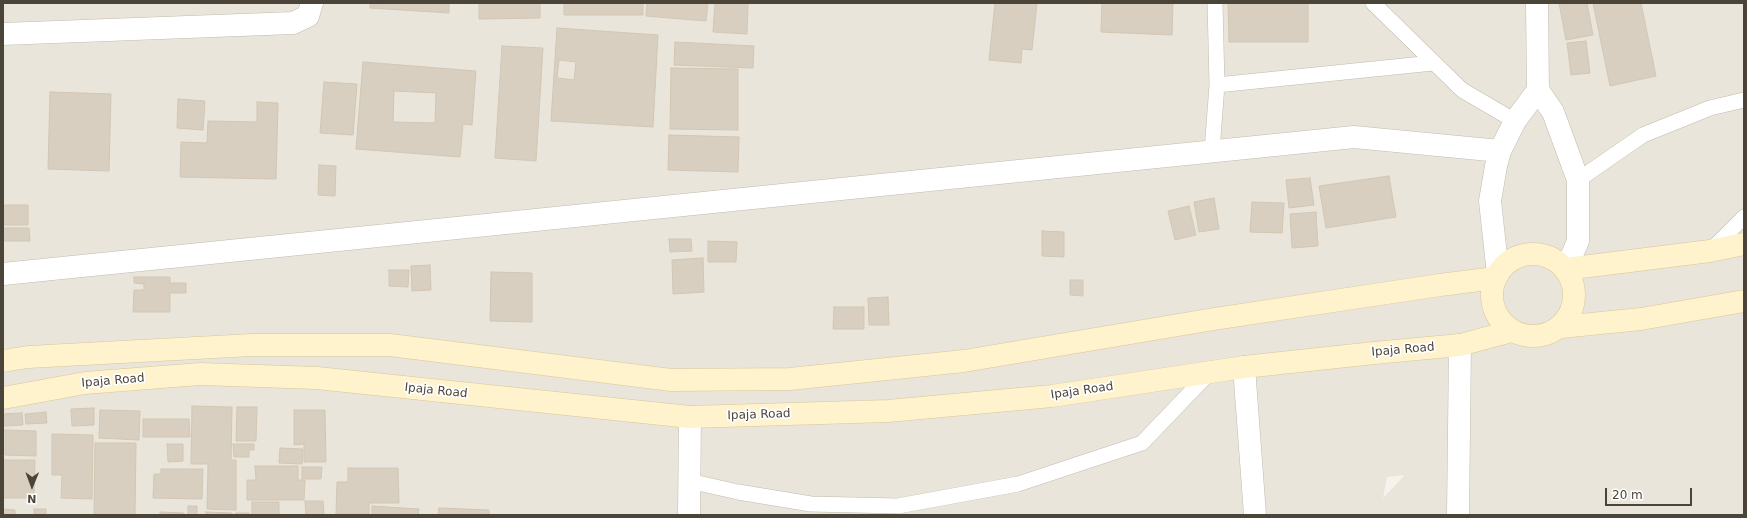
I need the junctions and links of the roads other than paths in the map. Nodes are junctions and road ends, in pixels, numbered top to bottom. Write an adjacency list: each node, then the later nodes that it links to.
1 (312, 3): 5 (street)
2 (1215, 3): 7 (lane)
3 (1373, 3): 6 (lane)
4 (1537, 3): 8 (street)
5 (3, 34)
6 (1433, 64): 7 (lane); 10 (lane)
7 (1217, 85): 11 (lane)
8 (1538, 90): 10 (street); 13 (street)
9 (1744, 100): 13 (lane)
10 (1515, 121): 12 (street)
11 (1212, 151): 12 (street); 18 (street)
12 (1500, 151): 19 (street)
13 (1578, 180): 17 (street)
14 (1744, 217): 16 (lane)
15 (1744, 244): 16 (main road)
16 (1710, 251): 17 (main road)
17 (1566, 269): 19 (main road); 21 (main road)
18 (3, 274)
19 (1496, 276): 22 (main road); 24 (main road)
20 (1744, 301): 21 (main road)
21 (1561, 326): 22 (main road)
22 (1512, 331): 23 (main road, Ipaja Road)
23 (1460, 345): 25 (main road, Ipaja Road); 33 (street)
24 (3, 361)
25 (1244, 367): 26 (main road, Ipaja Road); 32 (street)
26 (1210, 372): 28 (main road, Ipaja Road); 30 (lane)
27 (3, 398): 28 (main road, Ipaja Road)
28 (690, 417): 29 (street)
29 (689, 481): 30 (lane); 31 (street)
30 (862, 510)
31 (689, 515)
32 (1255, 515)
33 (1458, 515)

